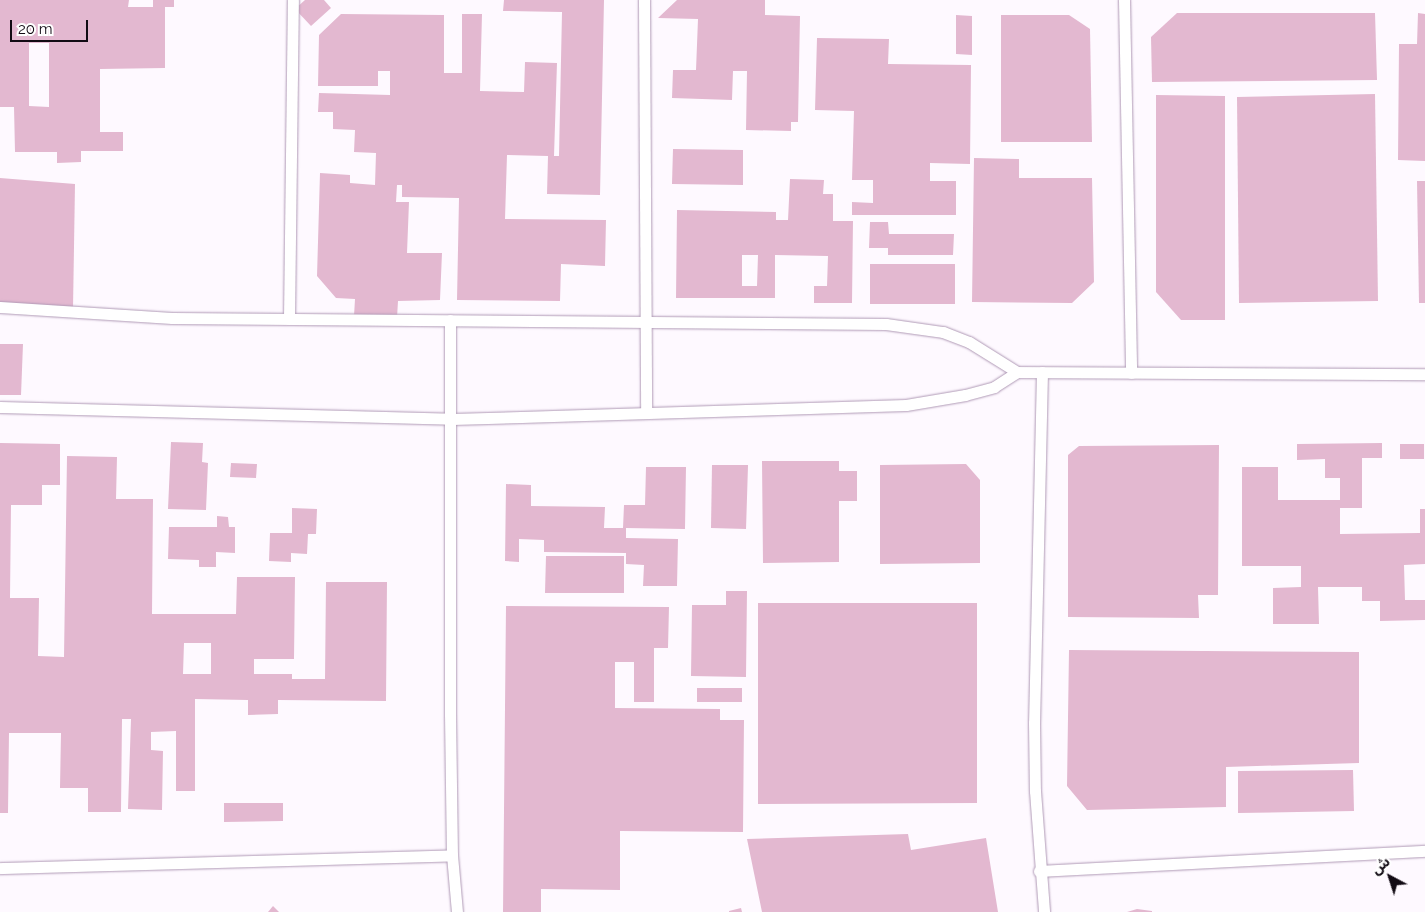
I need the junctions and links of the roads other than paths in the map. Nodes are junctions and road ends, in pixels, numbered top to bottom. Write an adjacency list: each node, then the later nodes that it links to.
1 (294, 0): 5 (lane)
2 (644, 0): 7 (lane)
3 (1124, 0): 10 (lane)
4 (0, 307): 5 (lane)
5 (289, 319): 6 (lane)
6 (450, 320): 7 (lane); 14 (lane)
7 (647, 322): 8 (lane); 13 (lane)
8 (1017, 372): 9 (lane); 13 (lane)
9 (1042, 372): 10 (lane); 18 (lane)
10 (1131, 373): 11 (lane)
11 (1425, 374)
12 (0, 407): 14 (lane)
13 (646, 412): 14 (lane)
14 (452, 419): 16 (lane)
15 (1425, 851): 18 (lane)
16 (452, 855): 17 (lane); 19 (lane)
17 (0, 868)
18 (1039, 871): 20 (lane)
19 (457, 912)
20 (1044, 912)

